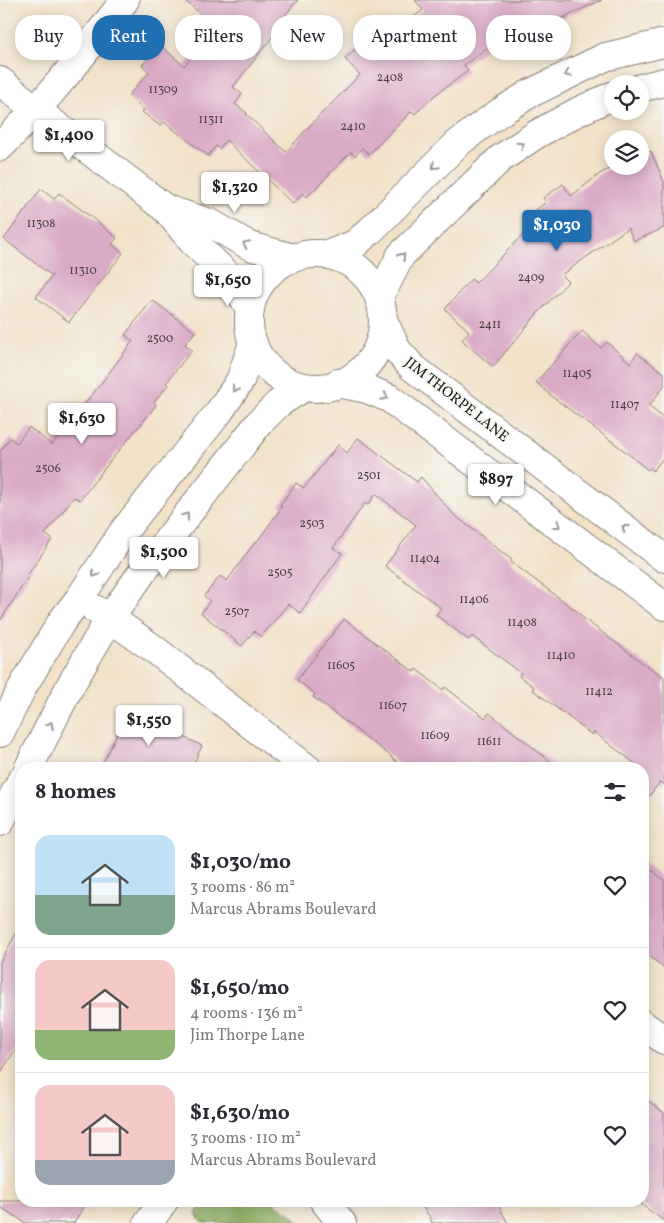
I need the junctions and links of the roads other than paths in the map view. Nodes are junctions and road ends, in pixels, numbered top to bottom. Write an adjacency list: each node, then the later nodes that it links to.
1 (125, 0): 7 (street)
2 (664, 44): 10 (street, one-way to 10)
3 (0, 81): 7 (street)
4 (664, 82): 5 (street)
5 (649, 86)
6 (604, 100): 13 (street, one-way to 6)
7 (36, 110): 8 (street); 9 (street)
8 (0, 147)
9 (166, 208): 11 (street, one-way to 9); 12 (street)
10 (327, 255): 11 (street); 13 (street)
11 (293, 258): 12 (street)
12 (250, 309): 14 (street)
13 (381, 309): 15 (street); 17 (street, JIM THORPE LANE, one-way to 13)
14 (253, 344): 16 (street); 19 (street, one-way to 19)
15 (338, 383): 16 (street); 18 (street, one-way to 18)
16 (304, 387): 21 (street, one-way to 16)
17 (663, 555): 18 (street)
18 (638, 586): 20 (street)
19 (79, 599): 21 (street); 22 (street)
20 (664, 606)
21 (110, 618): 23 (street, one-way to 21); 24 (street)
22 (0, 733)
23 (32, 762)
24 (299, 762)
25 (15, 793): 26 (street)
26 (0, 822)
27 (649, 1029): 28 (street)
28 (664, 1040)
29 (160, 1207): 31 (street)
30 (329, 1207): 32 (street)
31 (148, 1223)
32 (342, 1223)

